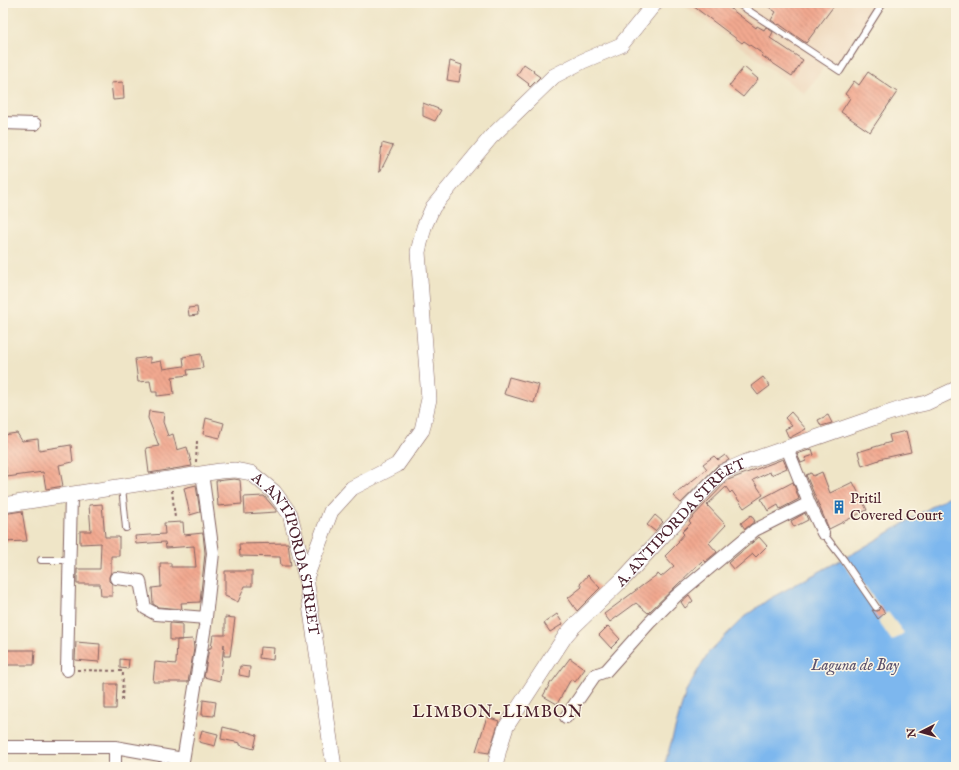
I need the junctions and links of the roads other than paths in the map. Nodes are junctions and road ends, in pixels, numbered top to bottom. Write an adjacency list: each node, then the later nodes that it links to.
1 (654, 3): 18 (street)
2 (737, 3): 3 (lane)
3 (883, 3)
4 (3, 123): 5 (street)
5 (35, 124)
6 (956, 389): 7 (street, A. ANTIPORDA STREET)
7 (787, 448): 11 (street); 28 (street, A. ANTIPORDA STREET)
8 (199, 474): 9 (street, A. ANTIPORDA STREET); 18 (street, A. ANTIPORDA STREET); 20 (street)
9 (122, 487): 10 (street, A. ANTIPORDA STREET); 13 (lane)
10 (71, 495): 12 (street, A. ANTIPORDA STREET); 16 (street)
11 (809, 503): 14 (street); 22 (street)
12 (3, 505)
13 (126, 528)
14 (823, 533): 19 (lane)
15 (41, 560): 16 (lane)
16 (69, 560): 21 (street)
17 (116, 578): 20 (street)
18 (306, 578): 27 (street, A. ANTIPORDA STREET)
19 (876, 606)
20 (206, 618): 25 (street)
21 (67, 670)
22 (566, 718)
23 (3, 747): 24 (street)
24 (115, 747): 25 (street); 26 (street)
25 (183, 763)
26 (115, 767)
27 (334, 767)
28 (495, 767)

